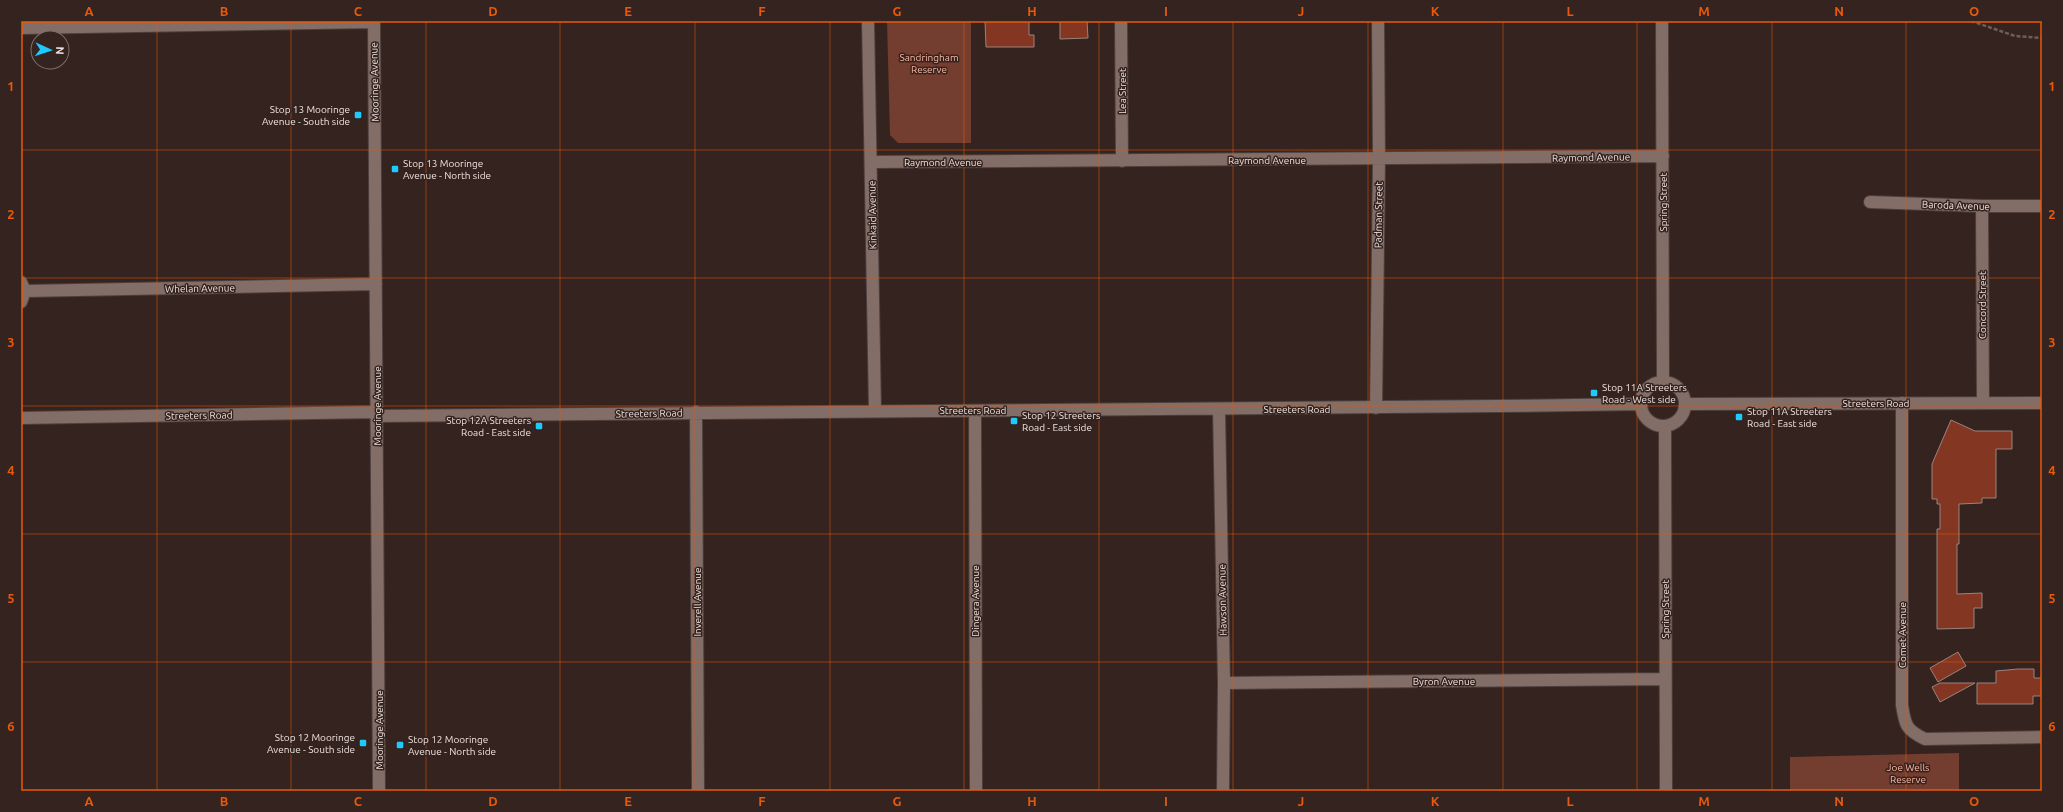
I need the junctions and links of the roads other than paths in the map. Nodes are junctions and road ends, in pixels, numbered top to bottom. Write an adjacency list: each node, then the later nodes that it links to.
1 (374, 21): 6 (street); 14 (street, Mooringe Avenue)
2 (868, 21): 10 (street, Kinkaid Avenue)
3 (1121, 21): 9 (street, Lea Street)
4 (1378, 21): 8 (street, Padman Street)
5 (1662, 21): 7 (street, Spring Street)
6 (21, 28)
7 (1663, 156): 8 (street, Raymond Avenue); 16 (street, Spring Street)
8 (1379, 159): 9 (street, Raymond Avenue); 22 (street, Padman Street)
9 (1122, 160): 10 (street, Raymond Avenue)
10 (872, 162): 23 (street, Kinkaid Avenue)
11 (1870, 202): 12 (street, Baroda Avenue)
12 (1982, 206): 13 (street, Baroda Avenue); 18 (street, Concord Street)
13 (2042, 206)
14 (376, 284): 15 (street, Whelan Avenue); 27 (street, Mooringe Avenue)
15 (22, 292)
16 (1664, 382): 20 (street); 21 (street)
17 (1902, 403): 18 (street, Streeters Road); 21 (street, Streeters Road); 32 (street, Comet Avenue)
18 (1983, 403): 19 (street, Streeters Road)
19 (2042, 403)
20 (1641, 404): 22 (street, Streeters Road); 29 (street)
21 (1685, 404): 29 (street)
22 (1376, 408): 25 (street, Streeters Road)
23 (875, 410): 24 (street, Streeters Road); 26 (street, Streeters Road)
24 (975, 410): 25 (street, Streeters Road); 35 (street, Dingera Avenue)
25 (1219, 410): 31 (street, Hawson Avenue)
26 (696, 412): 27 (street, Streeters Road); 34 (street, Inverell Avenue)
27 (377, 414): 28 (street, Streeters Road); 33 (street, Mooringe Avenue)
28 (21, 418)
29 (1665, 426): 30 (street, Spring Street)
30 (1665, 679): 31 (street, Byron Avenue); 37 (street, Spring Street)
31 (1224, 683): 36 (street, Hawson Avenue)
32 (2042, 737)
33 (379, 791)
34 (698, 791)
35 (976, 791)
36 (1224, 791)
37 (1666, 791)

